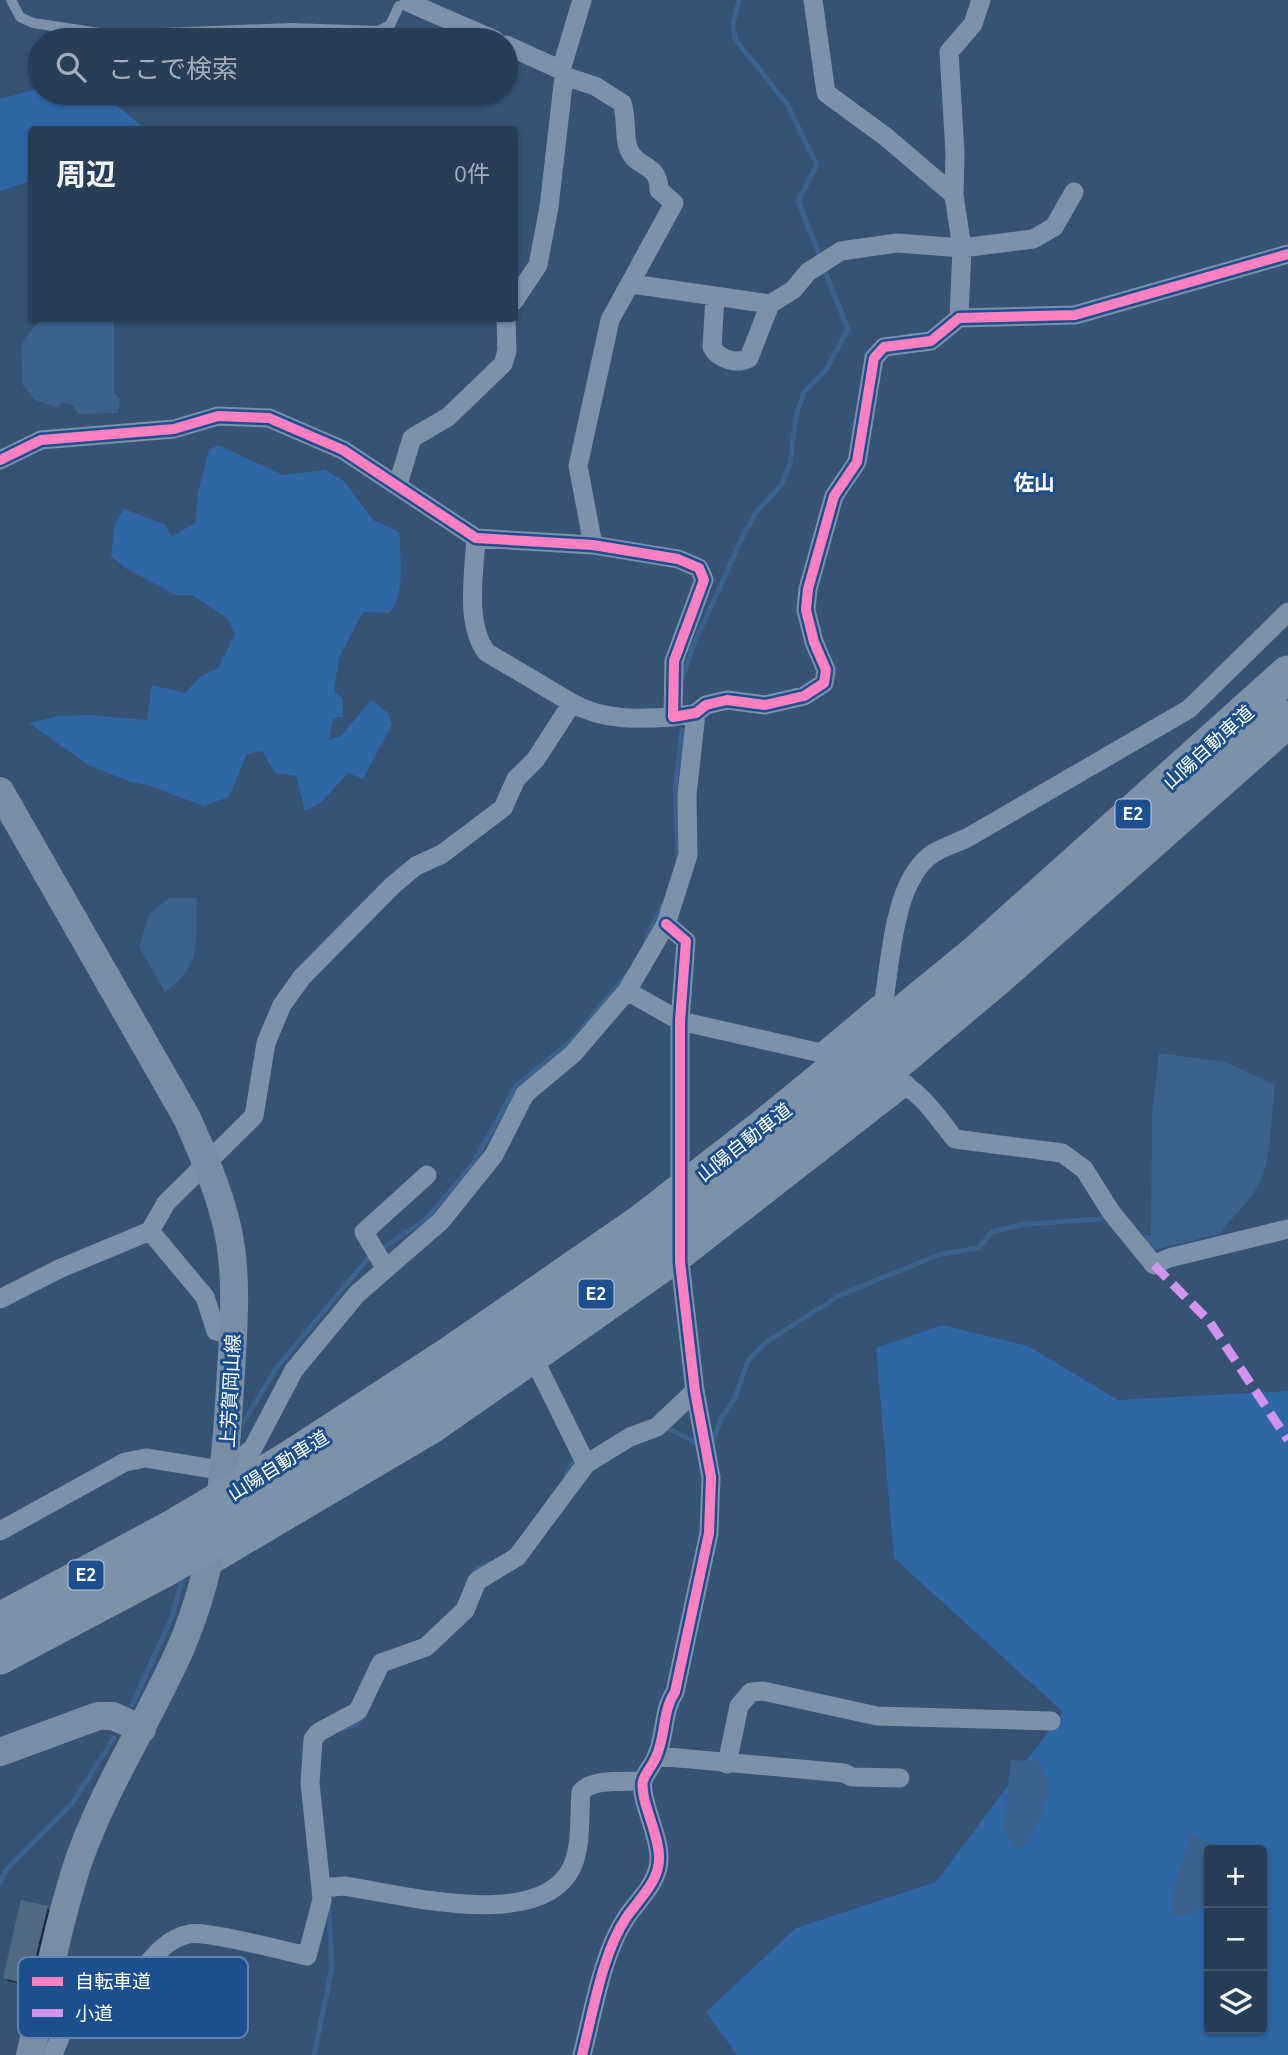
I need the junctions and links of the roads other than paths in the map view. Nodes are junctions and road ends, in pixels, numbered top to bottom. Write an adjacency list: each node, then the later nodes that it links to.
1 (11, 0): 6 (lane)
2 (582, 0): 12 (street)
3 (813, 0): 14 (street)
4 (981, 0): 14 (street)
5 (410, 3): 9 (lane); 10 (street)
6 (66, 28)
7 (269, 28): 8 (lane)
8 (320, 28)
9 (384, 28)
10 (467, 28)
11 (518, 51): 12 (street)
12 (563, 73): 17 (street); 18 (street)
13 (1074, 192): 15 (street)
14 (954, 195): 15 (street)
15 (962, 248): 20 (street); 21 (street)
16 (1288, 254): 21 (street)
17 (632, 284): 19 (street); 26 (street)
18 (518, 295)
19 (715, 298): 20 (street); 20 (street)
20 (770, 304)
21 (959, 318): 30 (street)
22 (506, 322): 24 (street)
23 (0, 460): 24 (street)
24 (398, 484): 25 (street)
25 (476, 538): 26 (street); 29 (street)
26 (593, 545): 31 (street)
27 (1288, 612): 38 (street)
28 (1288, 674): 35 (highway, 山陽自動車道 / E2)
29 (572, 703): 31 (street); 40 (street)
30 (696, 713): 31 (street); 34 (street)
31 (673, 717)
32 (1288, 719): 35 (highway, 山陽自動車道 / E2)
33 (0, 791): 40 (main road, 上芳賀岡山線)
34 (666, 924): 36 (street); 37 (street)
35 (987, 965): 54 (highway, 山陽自動車道 / E2, bridge); 54 (highway, 山陽自動車道 / E2, bridge)
36 (627, 991): 37 (street); 45 (street)
37 (680, 1021): 38 (street); 44 (street)
38 (821, 1053): 39 (street)
39 (907, 1085): 42 (street); 44 (street)
40 (207, 1164): 43 (street); 47 (main road, 上芳賀岡山線)
41 (427, 1175): 45 (street)
42 (1288, 1230)
43 (150, 1231): 46 (street); 47 (street)
44 (680, 1262): 48 (street); 49 (street)
45 (386, 1269): 51 (street)
46 (0, 1299)
47 (233, 1336): 51 (main road, 上芳賀岡山線)
48 (536, 1363): 50 (street); 53 (street)
49 (695, 1391): 50 (street); 58 (street)
50 (584, 1460): 63 (street)
51 (226, 1471): 52 (street); 53 (main road, 上芳賀岡山線)
52 (0, 1531)
53 (207, 1568): 56 (main road, 上芳賀岡山線)
54 (4, 1646)
55 (1051, 1721): 59 (street)
56 (142, 1729): 57 (main road); 64 (main road, 上芳賀岡山線)
57 (0, 1752)
58 (662, 1757): 59 (street); 61 (street); 62 (street)
59 (727, 1764): 60 (street)
60 (900, 1777)
61 (643, 1781): 62 (street); 63 (street)
62 (655, 1826): 68 (street)
63 (321, 1888): 65 (street)
64 (55, 1957)
65 (155, 1957)
66 (60, 2038): 67 (street)
67 (31, 2052)
68 (582, 2055)

